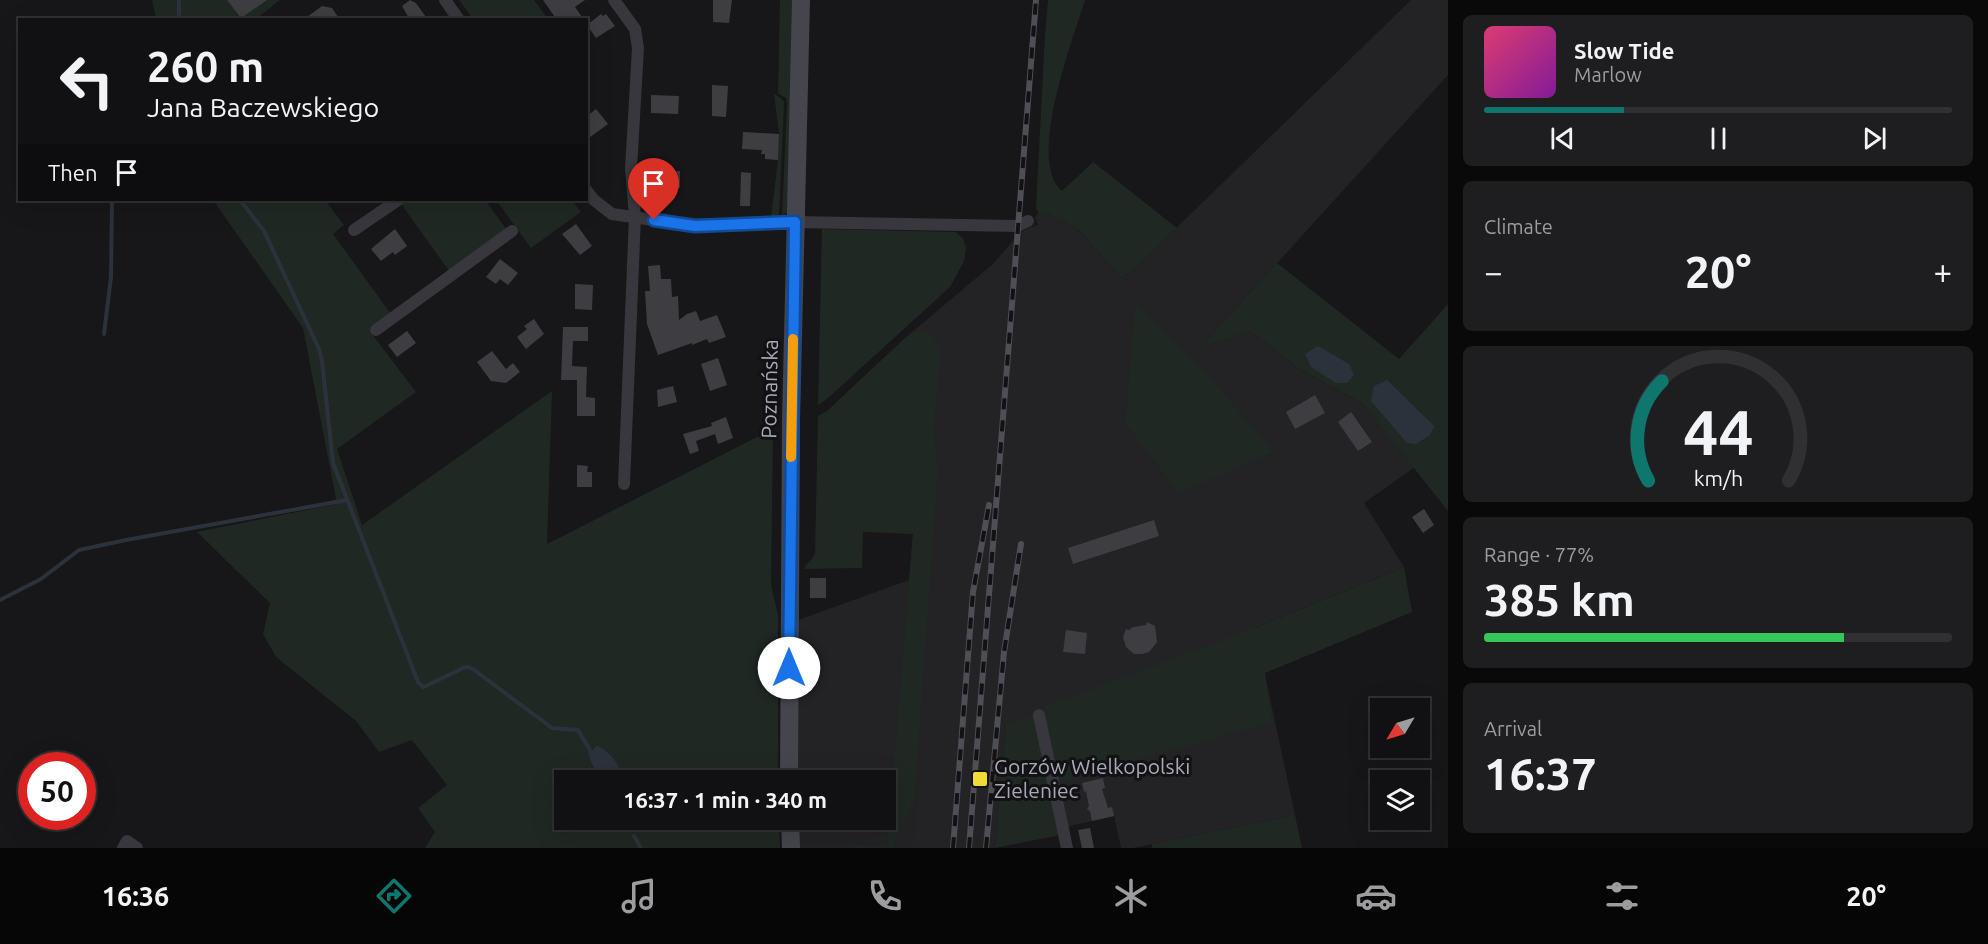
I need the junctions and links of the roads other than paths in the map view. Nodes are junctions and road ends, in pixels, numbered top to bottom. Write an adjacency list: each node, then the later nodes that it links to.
1 (445, 0): 4 (street)
2 (614, 0): 7 (street)
3 (801, 0): 8 (main road, Poznańska)
4 (458, 18)
5 (588, 192): 7 (street)
6 (397, 201): 10 (street)
7 (635, 216): 8 (street); 13 (street)
8 (795, 222): 9 (street); 15 (main road, Poznańska)
9 (1023, 223)
10 (354, 230)
11 (512, 231): 12 (street)
12 (376, 330)
13 (624, 484)
14 (1039, 715): 18 (street)
15 (789, 770)
16 (790, 830): 17 (main road)
17 (791, 848)
18 (1067, 848)

